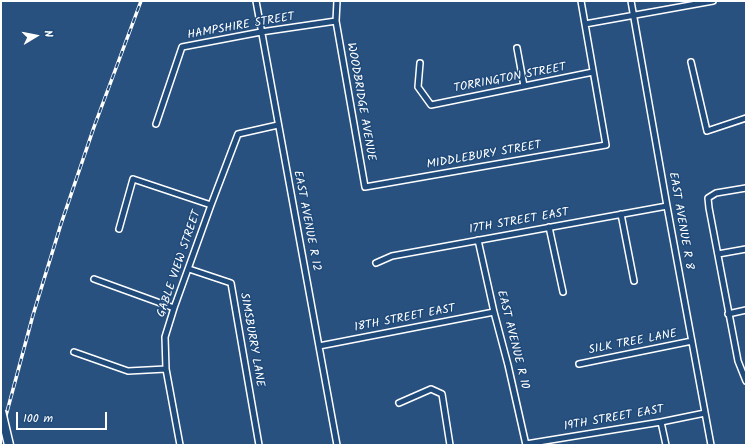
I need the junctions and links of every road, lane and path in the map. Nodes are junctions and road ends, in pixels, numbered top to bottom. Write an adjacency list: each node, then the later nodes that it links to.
1 (256, 1): 9 (street, EAST AVENUE R 12)
2 (337, 1): 7 (street, WOODBRIDGE AVENUE)
3 (581, 1): 8 (street)
4 (631, 1): 6 (street, EAST AVENUE R 8)
5 (713, 1): 6 (street)
6 (634, 16): 8 (street); 21 (street, EAST AVENUE R 8)
7 (336, 21): 9 (street, HAMPSHIRE STREET); 18 (street, WOODBRIDGE AVENUE)
8 (585, 24): 13 (street)
9 (262, 32): 16 (street, HAMPSHIRE STREET); 17 (street, EAST AVENUE R 12)
10 (516, 48): 14 (street)
11 (691, 62): 15 (street)
12 (420, 63): 14 (street, TORRINGTON STREET)
13 (593, 72): 14 (street, TORRINGTON STREET); 18 (street, MIDDLEBURY STREET)
14 (524, 86)
15 (746, 118)
16 (156, 124)
17 (278, 125): 20 (street, GABLE VIEW STREET); 38 (street, EAST AVENUE R 12)
18 (365, 187)
19 (746, 188): 27 (street)
20 (211, 205): 24 (street); 29 (street, GABLE VIEW STREET)
21 (667, 206): 22 (street, 17TH STREET EAST); 37 (street, EAST AVENUE R 8)
22 (621, 214): 23 (street, 17TH STREET EAST); 31 (street)
23 (549, 227): 25 (street, 17TH STREET EAST); 32 (street)
24 (119, 229)
25 (478, 240): 28 (street, 17TH STREET EAST); 35 (street, EAST AVENUE R 10)
26 (746, 249): 27 (street)
27 (718, 254): 36 (street)
28 (376, 264)
29 (189, 269): 33 (street, GABLE VIEW STREET); 49 (street, SIMSBURRY LANE)
30 (94, 279): 33 (street)
31 (634, 281)
32 (563, 292)
33 (174, 308): 41 (street, GABLE VIEW STREET)
34 (746, 310): 36 (street)
35 (494, 312): 38 (street, 18TH STREET EAST); 52 (street, EAST AVENUE R 10)
36 (728, 314): 42 (street)
37 (692, 341): 40 (street, SILK TREE LANE); 45 (street, EAST AVENUE R 8)
38 (319, 346): 50 (street, EAST AVENUE R 12)
39 (74, 352): 41 (street)
40 (579, 364)
41 (166, 369): 48 (street, GABLE VIEW STREET)
42 (745, 378)
43 (399, 403): 51 (street)
44 (1, 411): 47 (main road, bridge)
45 (705, 413): 46 (street, 19TH STREET EAST); 54 (street, EAST AVENUE R 8)
46 (662, 422): 52 (street, 19TH STREET EAST); 53 (street)
47 (9, 445)
48 (180, 445)
49 (259, 445)
50 (337, 445)
51 (450, 445)
52 (526, 445)
53 (666, 445)
54 (711, 445)

